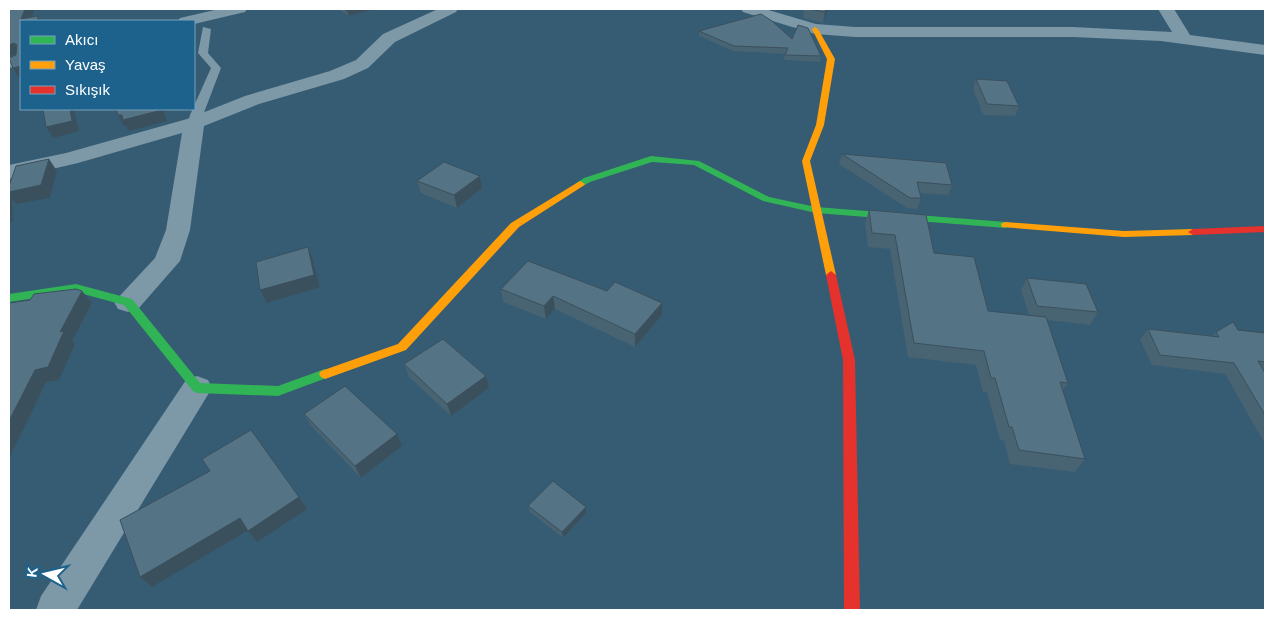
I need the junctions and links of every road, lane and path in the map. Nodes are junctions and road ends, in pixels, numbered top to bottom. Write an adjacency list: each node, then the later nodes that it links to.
1 (239, 9): 5 (street)
2 (450, 9): 10 (street)
3 (749, 9): 7 (street)
4 (1166, 9): 8 (street)
5 (190, 20)
6 (206, 29): 10 (lane)
7 (815, 29): 8 (street); 12 (street)
8 (1184, 39): 9 (street)
9 (1265, 50)
10 (194, 123): 11 (street); 15 (street)
11 (9, 172)
12 (816, 210): 13 (street); 16 (street); 18 (street)
13 (1265, 229)
14 (9, 298): 15 (street)
15 (128, 302): 16 (street)
16 (197, 388): 17 (street)
17 (56, 610)
18 (852, 610)

